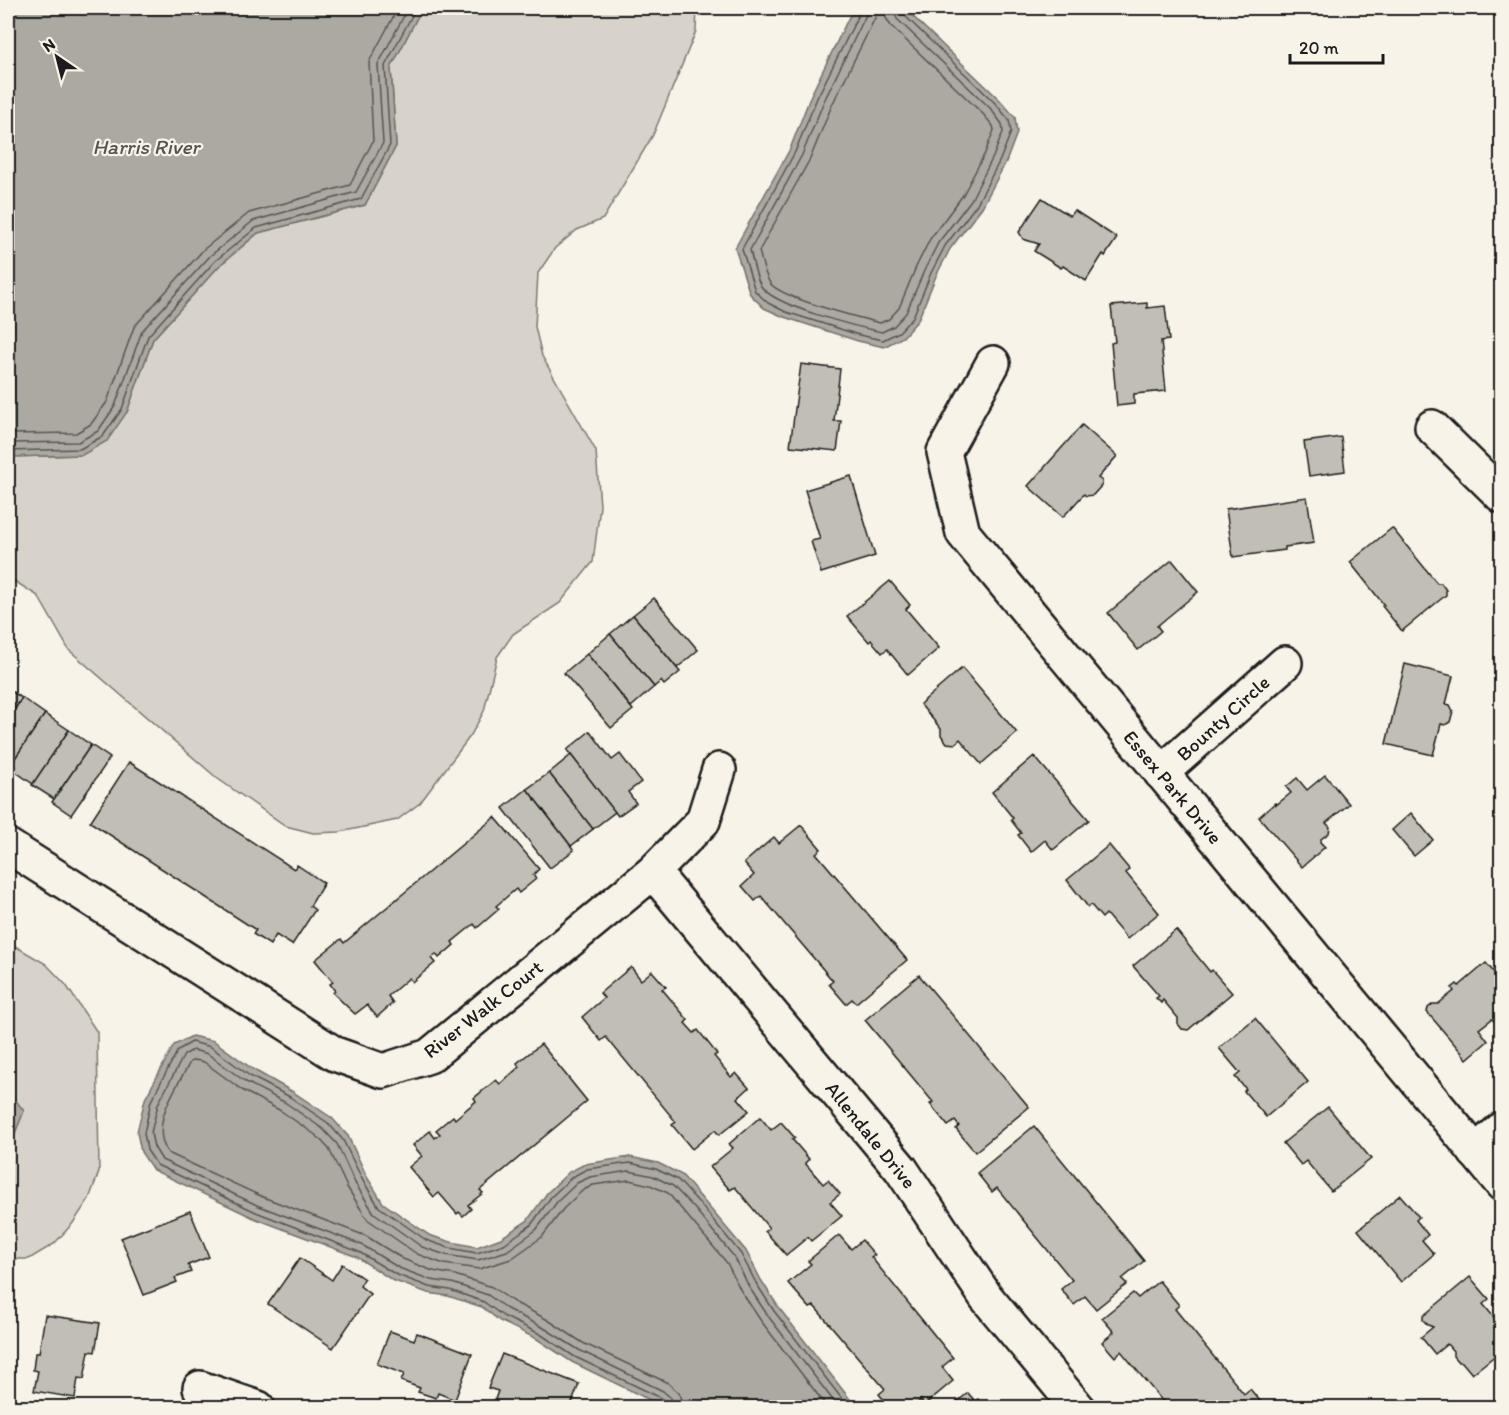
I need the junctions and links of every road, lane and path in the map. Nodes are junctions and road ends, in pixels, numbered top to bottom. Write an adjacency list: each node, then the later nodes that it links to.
1 (993, 363): 6 (street, Essex Park Drive)
2 (1432, 427): 3 (street)
3 (1502, 495)
4 (1285, 663): 6 (street, Bounty Circle)
5 (719, 770): 8 (street, River Walk Court)
6 (1161, 773): 10 (street, Essex Park Drive)
7 (8, 846): 8 (street, River Walk Court)
8 (653, 872): 14 (street, Allendale Drive)
9 (1502, 1129): 10 (street)
10 (1475, 1152): 11 (street, Essex Park Drive)
11 (1502, 1184)
12 (200, 1388): 13 (street)
13 (258, 1407)
14 (1078, 1407)

